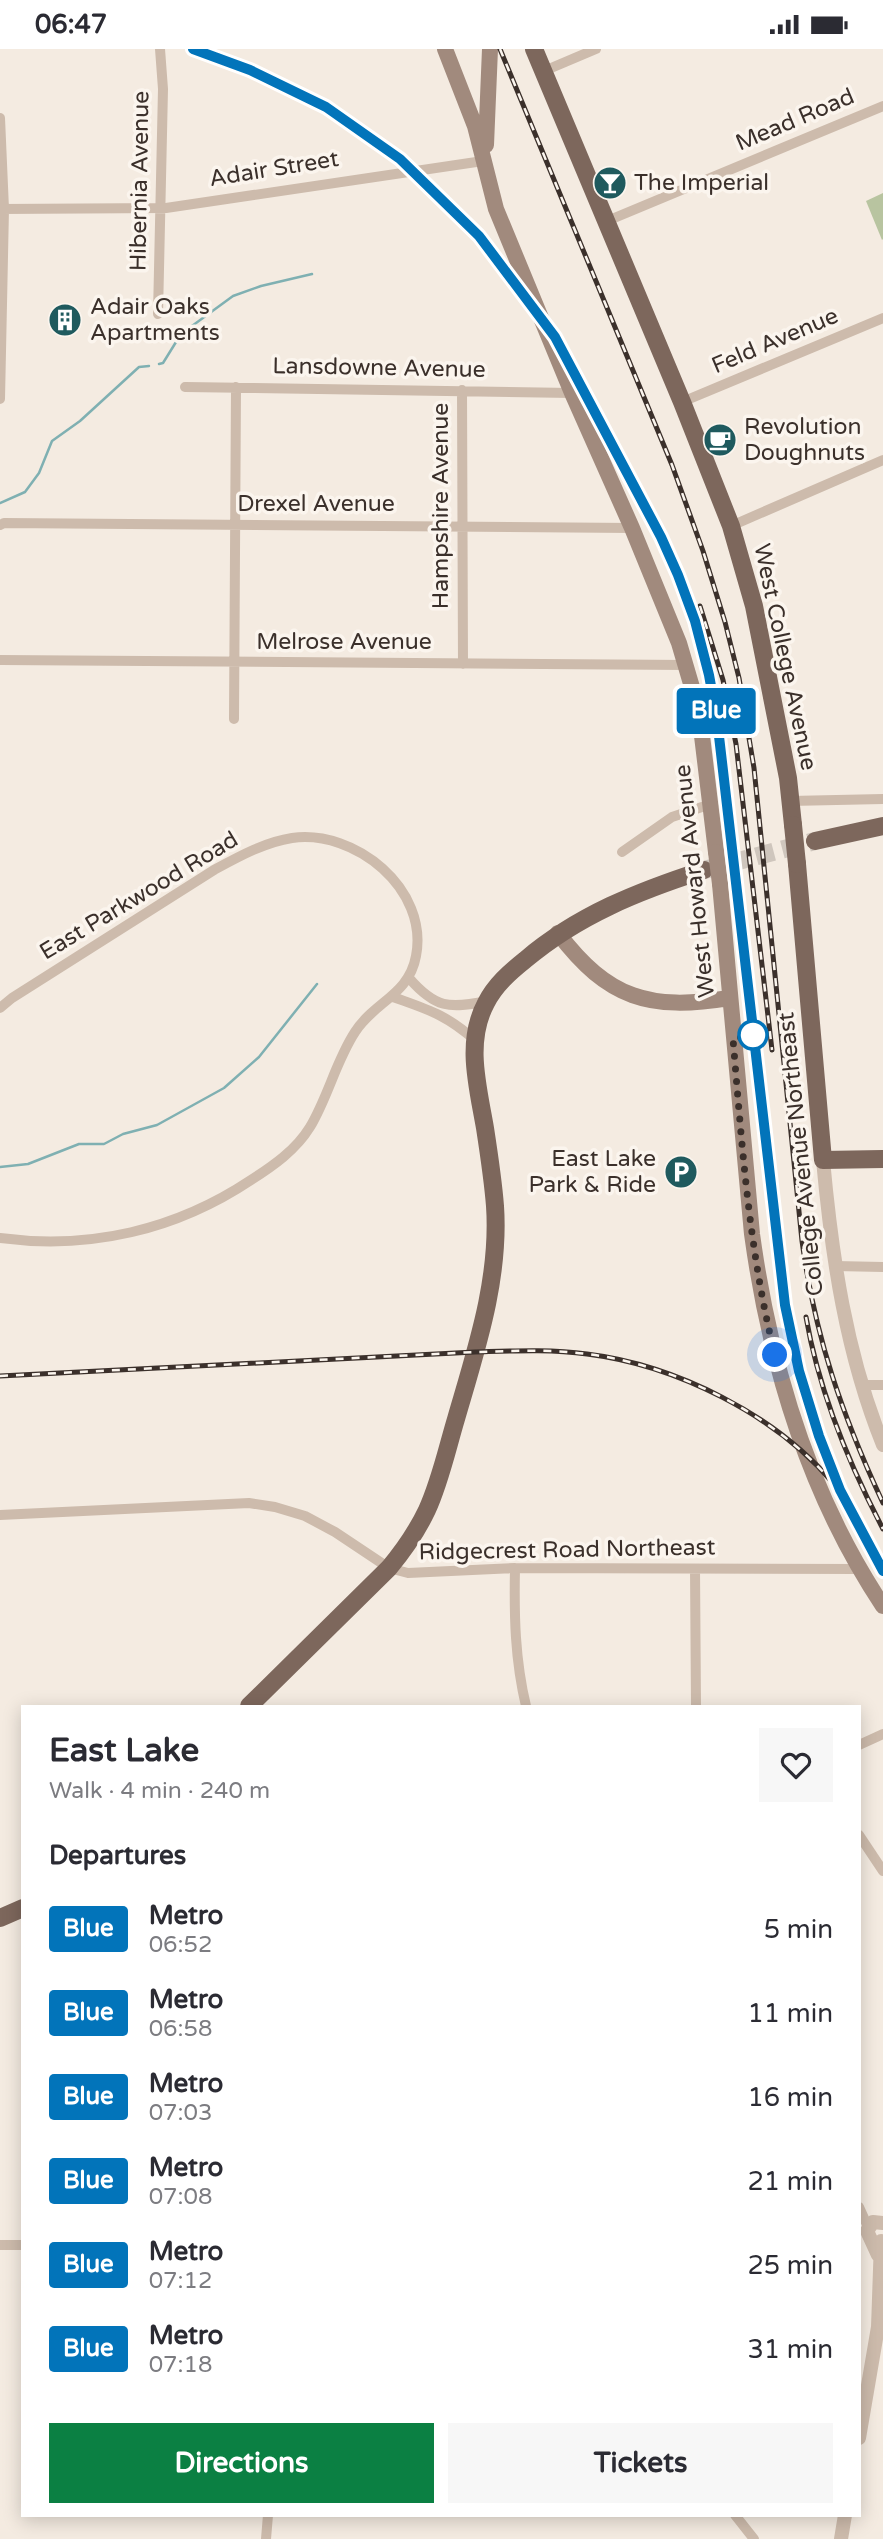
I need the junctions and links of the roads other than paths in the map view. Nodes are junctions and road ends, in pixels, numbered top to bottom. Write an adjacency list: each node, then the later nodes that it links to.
1 (160, 49): 13 (street, Hibernia Avenue)
2 (445, 49): 8 (main road, West Howard Avenue)
3 (490, 49): 7 (main road)
4 (534, 49): 6 (main road, West College Avenue)
5 (596, 49): 6 (street)
6 (544, 71): 14 (main road, West College Avenue)
7 (488, 92): 8 (main road); 11 (main road)
8 (467, 104): 11 (main road, West Howard Avenue)
9 (883, 106): 14 (street, Mead Road)
10 (0, 118): 12 (street)
11 (484, 161): 13 (street, Adair Street); 20 (main road, West Howard Avenue)
12 (2, 209): 13 (street, Adair Street); 21 (street)
13 (162, 209): 15 (street, Hibernia Avenue)
14 (607, 221): 22 (main road, West College Avenue)
15 (158, 314)
16 (883, 318): 22 (street, Feld Avenue)
17 (185, 387): 18 (street, Lansdowne Avenue)
18 (236, 387): 19 (street, Lansdowne Avenue); 24 (street)
19 (462, 390): 20 (street, Lansdowne Avenue); 26 (street, Hampshire Avenue)
20 (572, 393): 28 (main road, West Howard Avenue)
21 (0, 399)
22 (682, 403): 27 (main road, West College Avenue)
23 (883, 460): 27 (street)
24 (236, 524): 25 (street, Drexel Avenue); 26 (street, Drexel Avenue); 30 (street)
25 (0, 525)
26 (462, 526): 28 (street, Drexel Avenue); 31 (street, Hampshire Avenue)
27 (730, 526): 35 (main road, West College Avenue)
28 (632, 528): 32 (main road, West Howard Avenue)
29 (0, 660): 30 (street, Melrose Avenue)
30 (234, 663): 31 (street, Melrose Avenue); 33 (street)
31 (463, 664): 32 (street, Melrose Avenue)
32 (687, 664): 36 (main road, West Howard Avenue)
33 (234, 719)
34 (883, 799): 35 (street)
35 (790, 801): 43 (main road, West College Avenue, bridge)
36 (711, 804): 39 (street); 45 (main road, West Howard Avenue, bridge)
37 (883, 826): 38 (main road)
38 (815, 841)
39 (622, 852)
40 (704, 870): 41 (main road)
41 (558, 933): 45 (main road); 46 (main road)
42 (409, 978): 44 (street); 46 (street); 47 (street, East Parkwood Road)
43 (809, 978): 50 (main road, College Avenue Northeast)
44 (393, 997): 48 (street); 51 (street)
45 (729, 998): 61 (main road, West Howard Avenue)
46 (487, 1001): 48 (main road)
47 (0, 1007)
48 (475, 1040): 58 (main road)
49 (883, 1159): 50 (main road)
50 (823, 1160): 52 (street, College Avenue Northeast)
51 (0, 1238)
52 (835, 1266): 53 (street); 54 (street, College Avenue Northeast)
53 (883, 1267)
54 (862, 1385): 55 (street); 56 (street, College Avenue Northeast)
55 (883, 1385)
56 (883, 1445)
57 (0, 1515): 58 (street, Ridgecrest Road Northeast)
58 (389, 1568): 59 (street, Ridgecrest Road Northeast); 63 (main road)
59 (515, 1568): 60 (street, Ridgecrest Road Northeast); 64 (street)
60 (695, 1569): 61 (street, Ridgecrest Road Northeast); 65 (street)
61 (859, 1569): 62 (main road, West Howard Avenue)
62 (883, 1607)
63 (250, 1705)
64 (526, 1705)
65 (696, 1705)
66 (883, 1734): 67 (street)
67 (861, 1744)
68 (861, 1838): 69 (street)
69 (883, 1871)
70 (21, 1909): 71 (main road)
71 (0, 1918)
72 (861, 2211): 74 (street)
73 (883, 2223): 74 (street)
74 (877, 2241): 77 (street)
75 (0, 2245): 76 (street)
76 (21, 2245)
77 (881, 2311): 78 (street)
78 (861, 2426)
79 (268, 2517): 82 (street)
80 (737, 2517): 83 (street)
81 (845, 2517): 84 (street)
82 (266, 2539)
83 (754, 2539)
84 (841, 2539)

